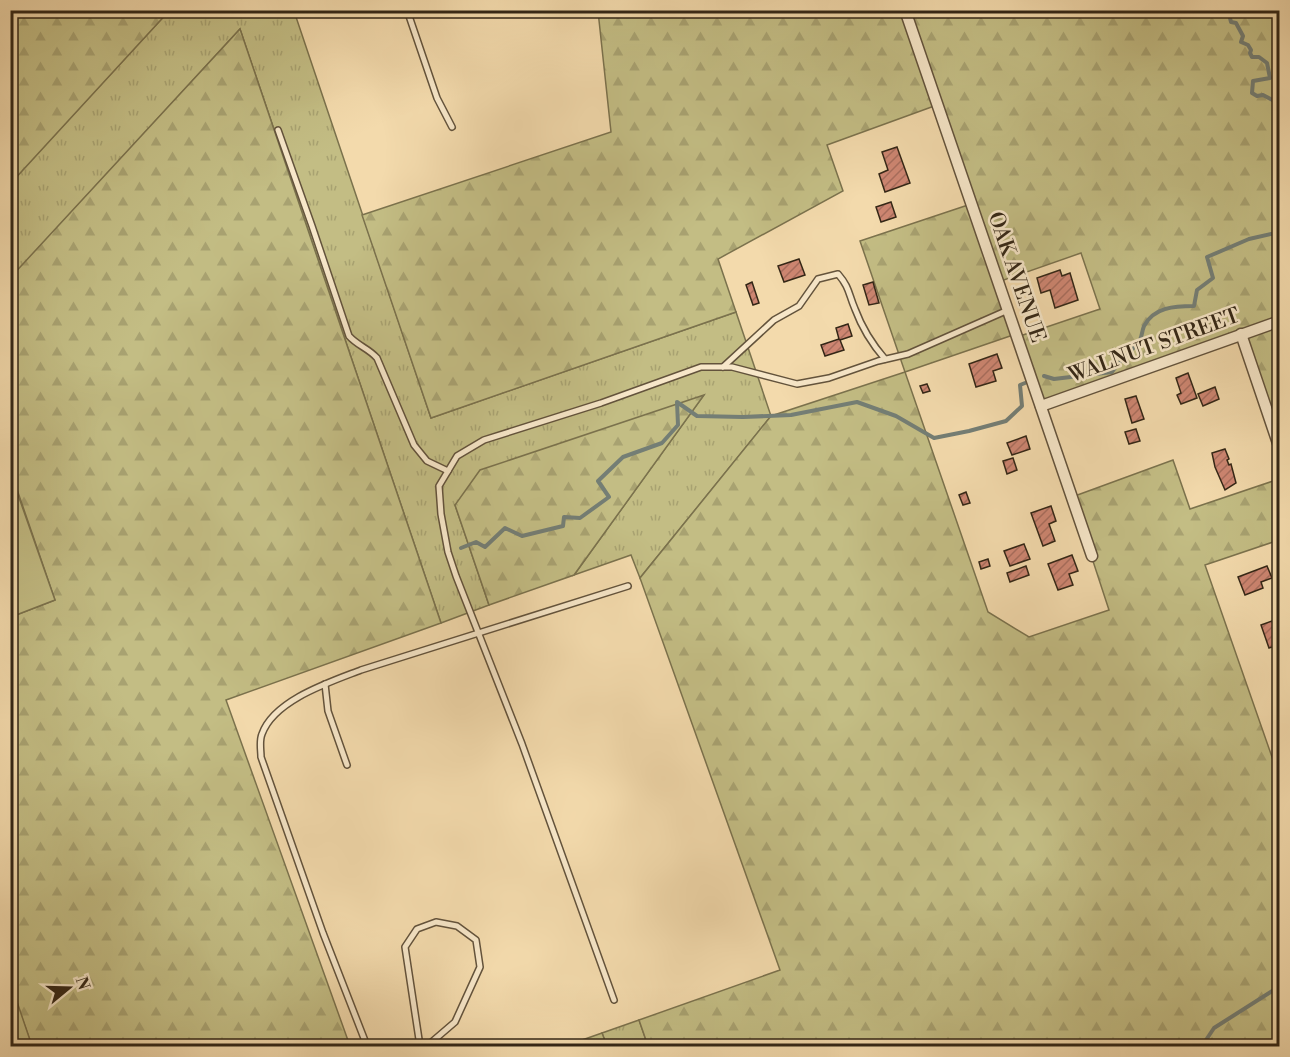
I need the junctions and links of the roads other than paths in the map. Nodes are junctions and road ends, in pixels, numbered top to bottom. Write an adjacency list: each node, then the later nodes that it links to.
1 (407, 10): 3 (lane)
2 (905, 10): 5 (street, OAK AVENUE)
3 (452, 128)
4 (278, 130): 12 (lane)
5 (1008, 310): 8 (lane); 10 (street, OAK AVENUE)
6 (1280, 321): 7 (street, WALNUT STREET)
7 (1241, 334): 10 (street, WALNUT STREET); 11 (street)
8 (885, 359): 9 (lane); 9 (lane)
9 (723, 367): 12 (lane)
10 (1041, 406): 13 (street, OAK AVENUE)
11 (1280, 449)
12 (448, 471): 15 (lane)
13 (1092, 556)
14 (628, 586): 15 (lane)
15 (479, 633): 16 (lane); 18 (lane)
16 (325, 684): 17 (lane); 19 (lane)
17 (347, 765)
18 (614, 999)
19 (367, 1047)
20 (420, 1047): 21 (lane)
21 (427, 1047)

